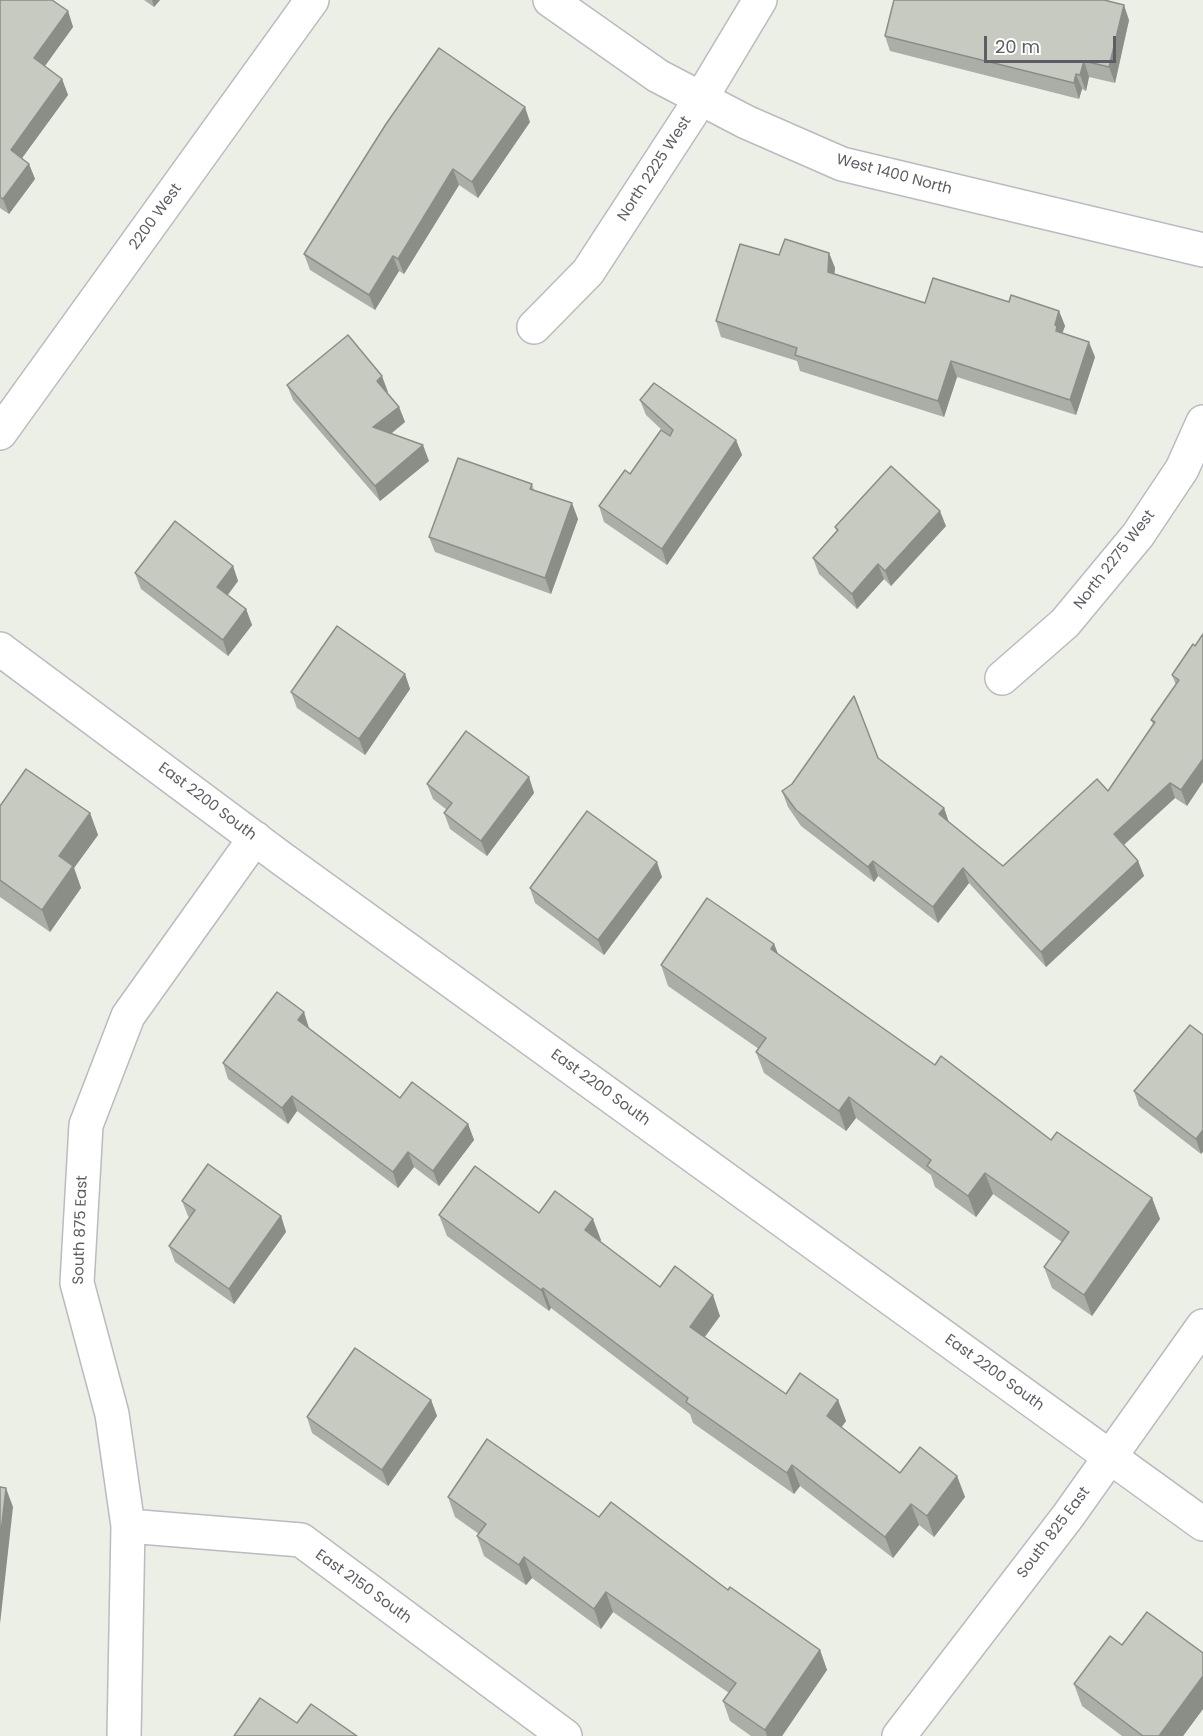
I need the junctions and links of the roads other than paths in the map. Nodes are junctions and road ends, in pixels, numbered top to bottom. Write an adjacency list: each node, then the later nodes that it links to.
1 (312, 0): 8 (street, 2200 West)
2 (550, 0): 4 (street, West 1400 North)
3 (760, 0): 4 (street, North 2225 West)
4 (700, 100): 5 (street, West 1400 North); 6 (street, North 2225 West)
5 (1203, 250)
6 (534, 327)
7 (1203, 422): 10 (street, North 2275 West)
8 (0, 434)
9 (0, 649): 11 (street, East 2200 South)
10 (1002, 678)
11 (255, 838): 13 (street, East 2200 South); 15 (street, South 875 East)
12 (1203, 1326): 13 (street, South 825 East)
13 (1109, 1457): 14 (street, East 2200 South); 18 (street, South 825 East)
14 (1203, 1524)
15 (128, 1526): 16 (street, South 875 East); 17 (street, East 2150 South)
16 (124, 1736)
17 (566, 1736)
18 (899, 1736)

